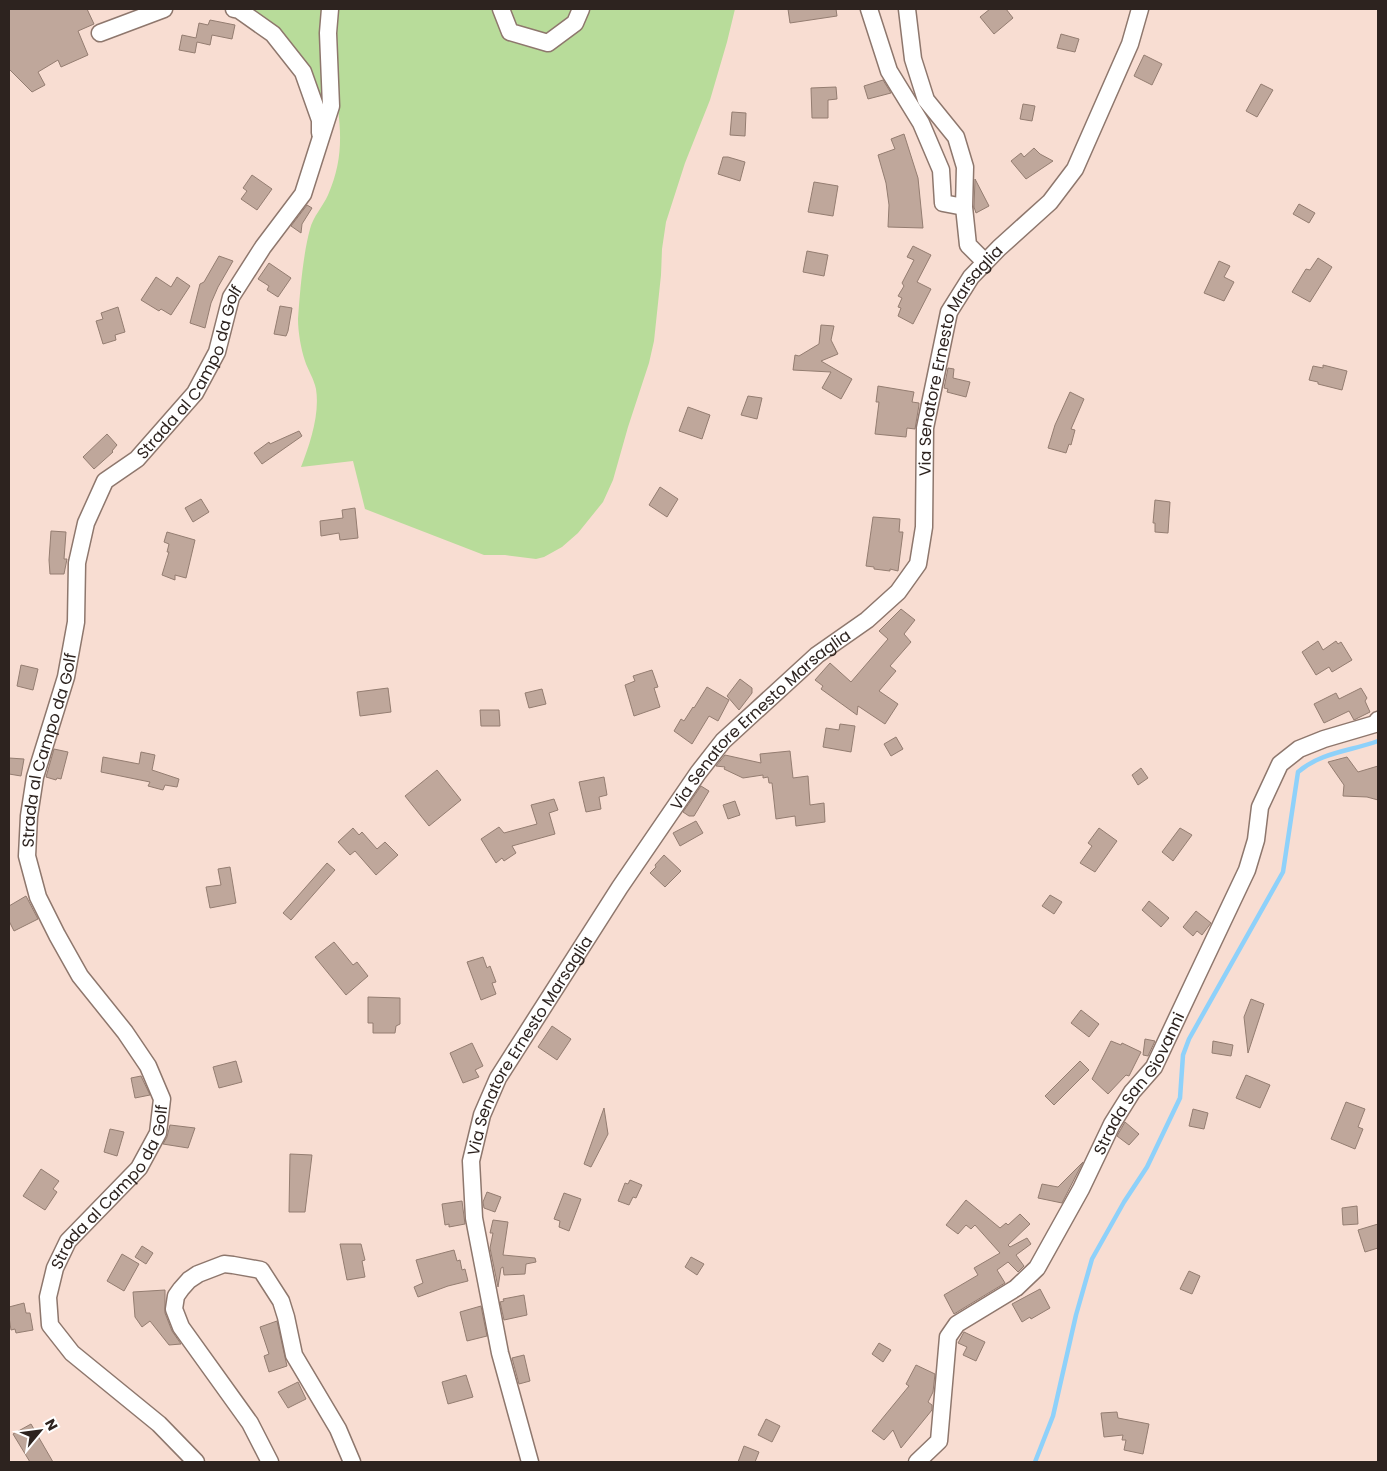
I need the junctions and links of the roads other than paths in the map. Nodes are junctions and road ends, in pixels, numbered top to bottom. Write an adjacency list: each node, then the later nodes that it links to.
1 (164, 9): 9 (street)
2 (234, 9): 10 (street)
3 (330, 9): 10 (street, Strada al Campo da Golf)
4 (501, 9): 5 (street)
5 (581, 9)
6 (869, 9): 11 (street)
7 (907, 9): 11 (street)
8 (1140, 9): 12 (street, Via Senatore Ernesto Marsaglia)
9 (100, 33)
10 (320, 140): 14 (street, Strada al Campo da Golf)
11 (964, 207): 12 (street)
12 (985, 262): 17 (street, Via Senatore Ernesto Marsaglia)
13 (1378, 720): 18 (street, Strada San Giovanni)
14 (196, 1462)
15 (270, 1462): 16 (street)
16 (352, 1462)
17 (530, 1462)
18 (916, 1462)

